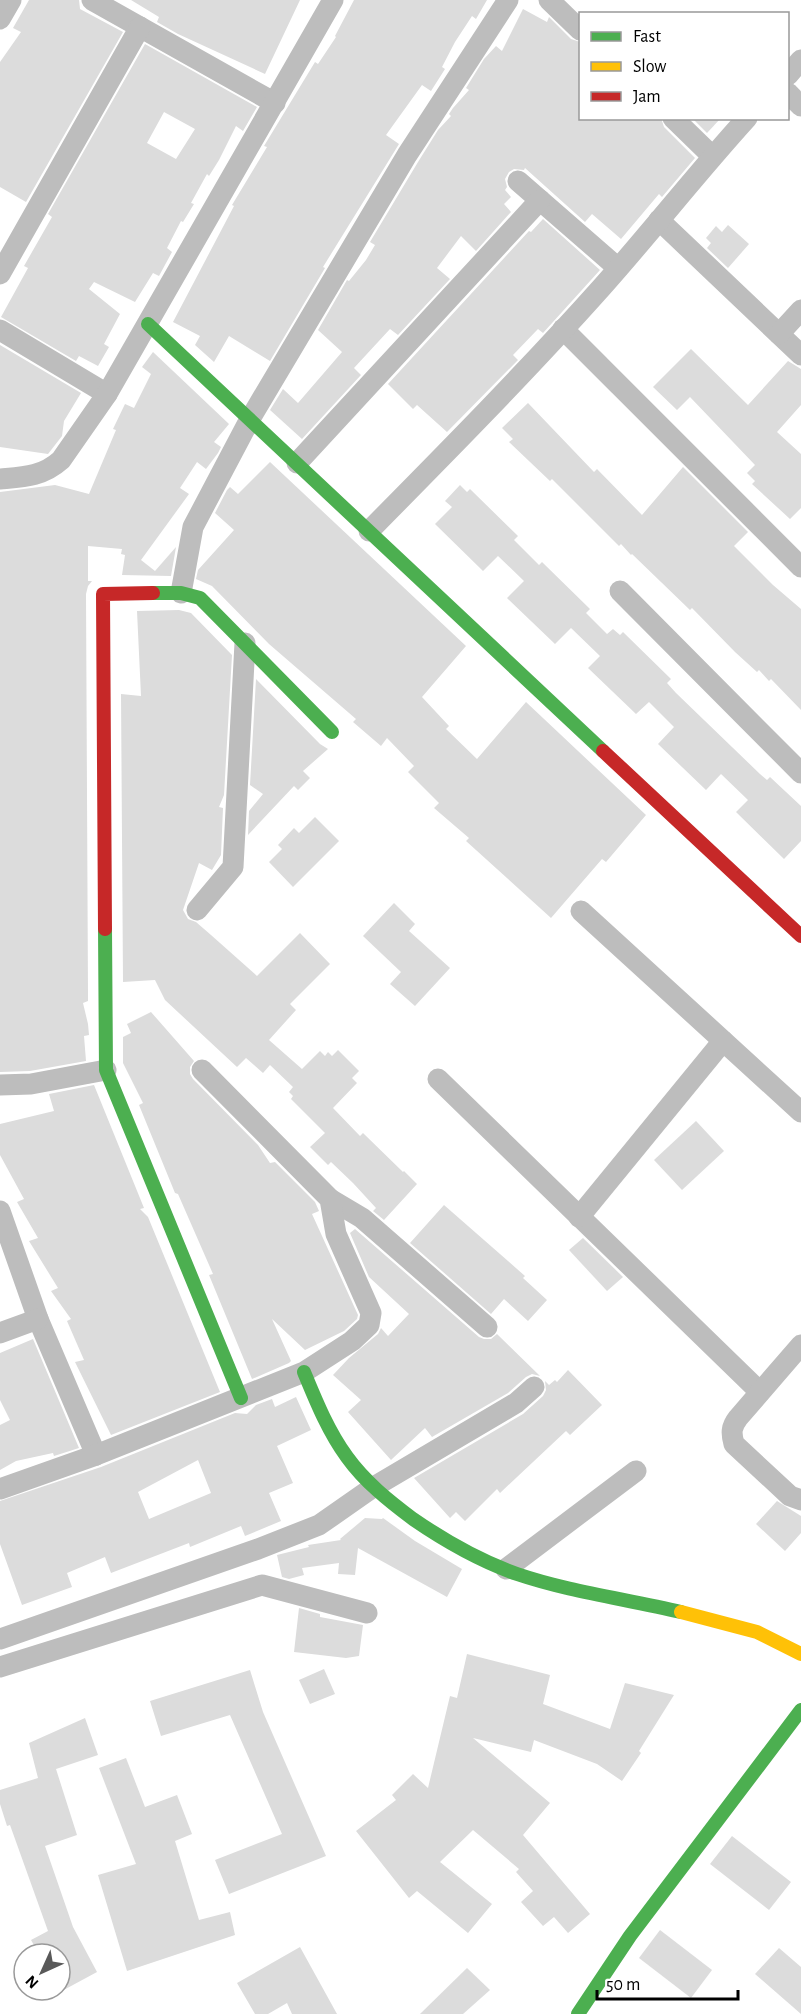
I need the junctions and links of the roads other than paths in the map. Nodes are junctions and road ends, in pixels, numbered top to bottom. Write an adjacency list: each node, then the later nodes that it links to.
1 (11, 0): 6 (street)
2 (92, 0): 7 (street)
3 (333, 0): 12 (street)
4 (508, 0): 29 (street)
5 (549, 0): 8 (street)
6 (0, 19)
7 (140, 27): 12 (street); 21 (street)
8 (579, 29)
9 (801, 60): 10 (street)
10 (789, 74)
11 (789, 94): 13 (street)
12 (275, 103): 23 (street)
13 (801, 106)
14 (675, 120): 16 (street)
15 (745, 120): 16 (street)
16 (712, 156): 19 (street)
17 (518, 181): 18 (street)
18 (540, 200): 20 (street); 30 (street)
19 (660, 220): 20 (street); 26 (street)
20 (618, 268): 24 (street)
21 (0, 274)
22 (801, 310): 26 (street)
23 (148, 324): 28 (street); 29 (street)
24 (563, 329): 32 (street); 33 (street)
25 (0, 330): 28 (street)
26 (779, 334): 27 (street)
27 (801, 355)
28 (107, 394): 31 (street)
29 (250, 419): 30 (street); 35 (street)
30 (297, 463): 32 (street)
31 (0, 479)
32 (369, 531): 41 (street)
33 (801, 567)
34 (620, 591): 38 (street)
35 (181, 593): 36 (street); 43 (street)
36 (245, 643): 37 (street); 39 (street)
37 (332, 732)
38 (801, 773)
39 (197, 910)
40 (580, 911): 42 (street)
41 (801, 936)
42 (723, 1041): 47 (street); 50 (street)
43 (106, 1070): 46 (street); 58 (street)
44 (202, 1070): 48 (street)
45 (438, 1079): 50 (street)
46 (0, 1085)
47 (801, 1112)
48 (330, 1199): 52 (street); 55 (street)
49 (0, 1210): 51 (street)
50 (579, 1217): 57 (street)
51 (38, 1319): 53 (street); 59 (street)
52 (487, 1327)
53 (0, 1333)
54 (801, 1345): 57 (street)
55 (304, 1372): 58 (street); 61 (street)
56 (534, 1387): 61 (street)
57 (760, 1392): 63 (street)
58 (241, 1398): 59 (street)
59 (96, 1455): 62 (street)
60 (636, 1471): 64 (street)
61 (372, 1488): 64 (street); 66 (street)
62 (0, 1489)
63 (801, 1500)
64 (506, 1569): 67 (street)
65 (368, 1613): 68 (street)
66 (0, 1639)
67 (801, 1654)
68 (0, 1666)
69 (800, 1712): 70 (street)
70 (578, 2014)

